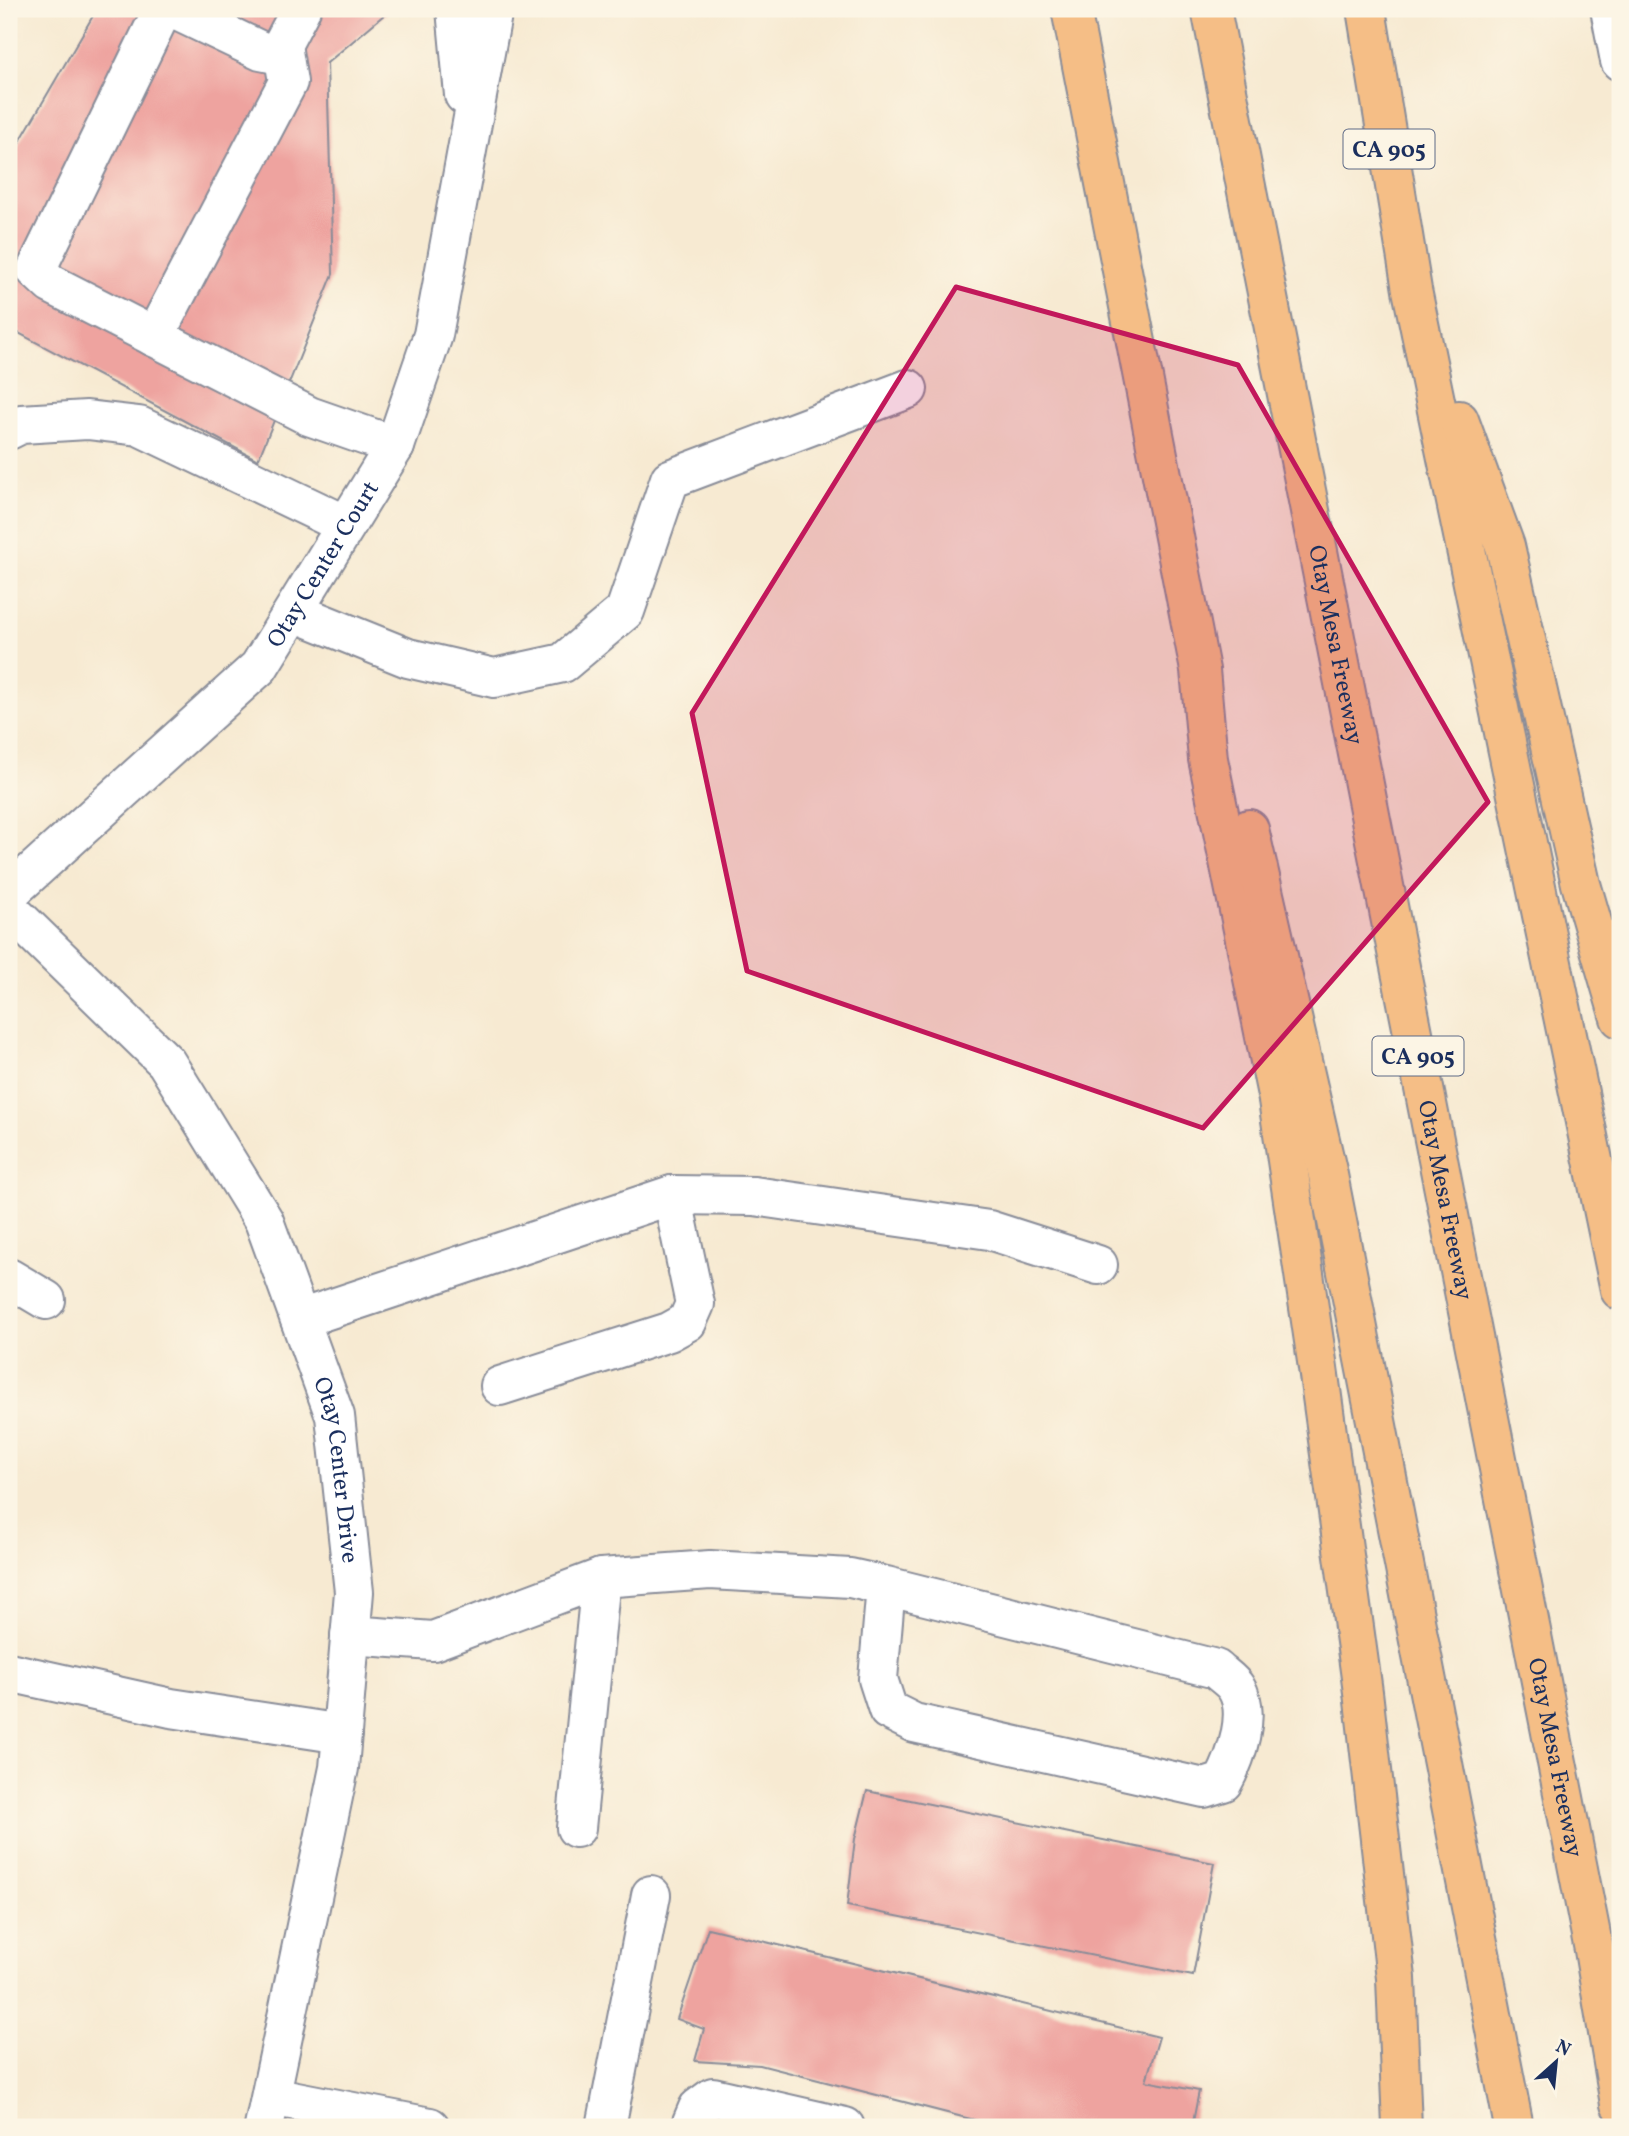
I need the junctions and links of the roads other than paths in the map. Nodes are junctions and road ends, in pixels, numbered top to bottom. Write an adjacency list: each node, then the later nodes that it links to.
1 (163, 9): 14 (street)
2 (173, 9): 10 (street)
3 (301, 9): 10 (street)
4 (457, 9): 12 (street)
5 (493, 9): 12 (street)
6 (1071, 9): 20 (highway)
7 (1211, 9): 38 (highway, Otay Mesa Freeway / CA 905)
8 (1366, 9): 13 (highway, CA 905)
9 (1610, 9): 11 (street)
10 (282, 45): 14 (street)
11 (1620, 61)
12 (468, 135): 17 (street, Otay Center Court)
13 (1412, 290): 23 (highway); 27 (highway, CA 905)
14 (154, 337): 17 (street)
15 (908, 389): 19 (street)
16 (9, 430): 18 (street)
17 (395, 446): 18 (street, Otay Center Court)
18 (346, 525): 19 (street, Otay Center Court)
19 (294, 612): 21 (street, Otay Center Court)
20 (1200, 670): 44 (highway); 45 (highway)
21 (9, 893)
22 (9, 909): 29 (street, Otay Center Drive)
23 (1620, 1018)
24 (671, 1195): 25 (street); 29 (street); 30 (street)
25 (1098, 1265)
26 (9, 1278): 28 (street)
27 (1620, 1290)
28 (46, 1300)
29 (300, 1318): 33 (street, Otay Center Drive)
30 (500, 1386)
31 (601, 1578): 32 (street); 33 (street); 36 (street)
32 (886, 1586): 32 (street)
33 (350, 1635): 35 (street, Otay Center Drive)
34 (9, 1672): 35 (street)
35 (342, 1734): 39 (street, Otay Center Drive)
36 (576, 1828)
37 (651, 1895): 41 (street)
38 (1620, 2104)
39 (267, 2111): 40 (street)
40 (430, 2127)
41 (606, 2127)
42 (690, 2127): 43 (street)
43 (845, 2127)
44 (1402, 2127)
45 (1514, 2127)

